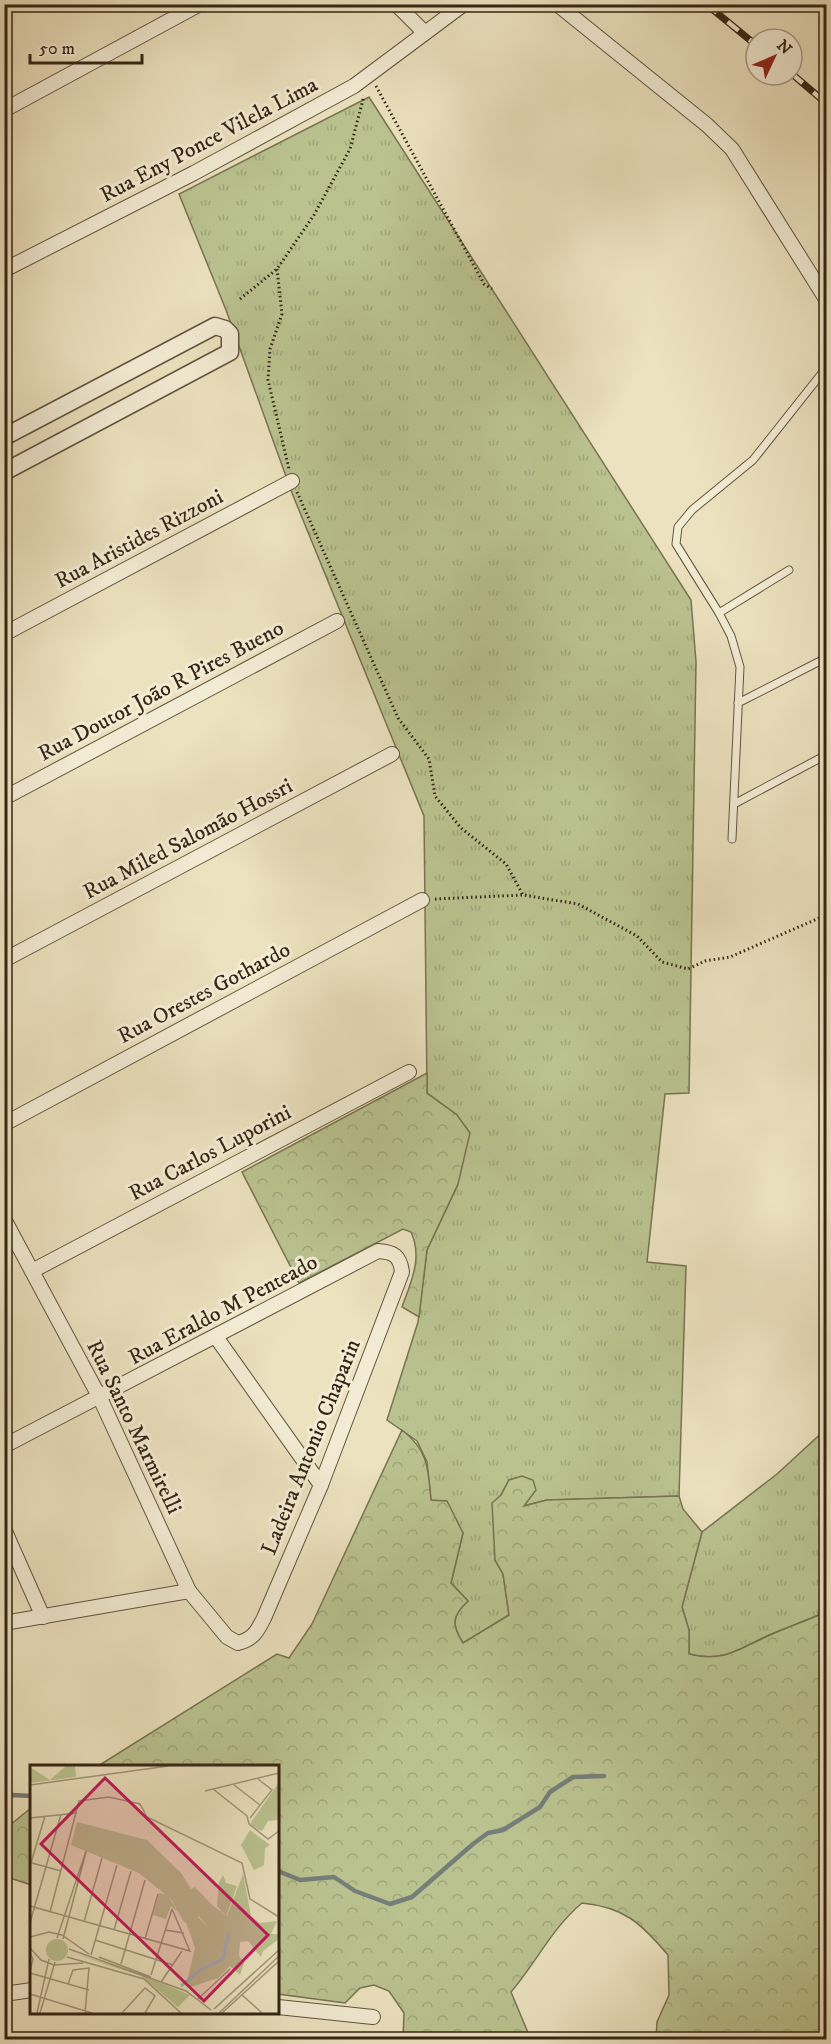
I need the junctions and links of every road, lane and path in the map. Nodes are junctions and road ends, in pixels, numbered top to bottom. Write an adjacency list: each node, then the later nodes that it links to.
1 (200, 4): 7 (street)
2 (396, 4): 5 (street)
3 (464, 4): 5 (street, Rua Eny Ponce Vilela Lima)
4 (557, 4): 12 (street)
5 (425, 33): 6 (street, Rua Eny Ponce Vilela Lima)
6 (370, 74): 8 (path); 9 (street, Rua Eny Ponce Vilela Lima); 10 (path)
7 (4, 110)
8 (277, 269): 11 (path); 16 (path)
9 (4, 270)
10 (492, 289)
11 (240, 299)
12 (826, 299)
13 (826, 368): 18 (lane)
14 (4, 437): 15 (street)
15 (4, 472)
16 (292, 481): 20 (street, Rua Aristides Rizzoni); 28 (path)
17 (789, 570): 18 (lane)
18 (719, 613): 22 (lane)
19 (337, 621): 25 (street, Rua Doutor João R Pires Bueno)
20 (4, 634)
21 (826, 658): 22 (lane)
22 (738, 703): 26 (lane)
23 (392, 754): 31 (street, Rua Miled Salomão Hossri)
24 (826, 754): 26 (lane)
25 (4, 798)
26 (734, 804): 27 (lane)
27 (732, 839)
28 (523, 894): 29 (path); 30 (path)
29 (422, 900): 33 (street, Rua Orestes Gothardo)
30 (826, 915)
31 (4, 960)
32 (409, 1072): 36 (street, Rua Carlos Luporini)
33 (4, 1124)
34 (4, 1219): 36 (street, Rua Santo Marmirelli)
35 (396, 1255): 37 (street, Rua Eraldo M Penteado); 40 (street, Ladeira Antonio Chaparin)
36 (32, 1270): 38 (street, Rua Santo Marmirelli)
37 (216, 1337): 38 (street, Rua Eraldo M Penteado); 40 (street)
38 (100, 1398): 39 (street, Rua Eraldo M Penteado); 42 (street, Rua Santo Marmirelli)
39 (4, 1446)
40 (321, 1485): 45 (street, Ladeira Antonio Chaparin)
41 (4, 1529): 43 (street)
42 (189, 1591): 43 (street); 45 (street, Rua Santo Marmirelli)
43 (43, 1617): 44 (street)
44 (4, 1623)
45 (238, 1643)
46 (30, 1990): 47 (street)
47 (4, 1994)
48 (279, 2007): 49 (street)
49 (372, 2017)

